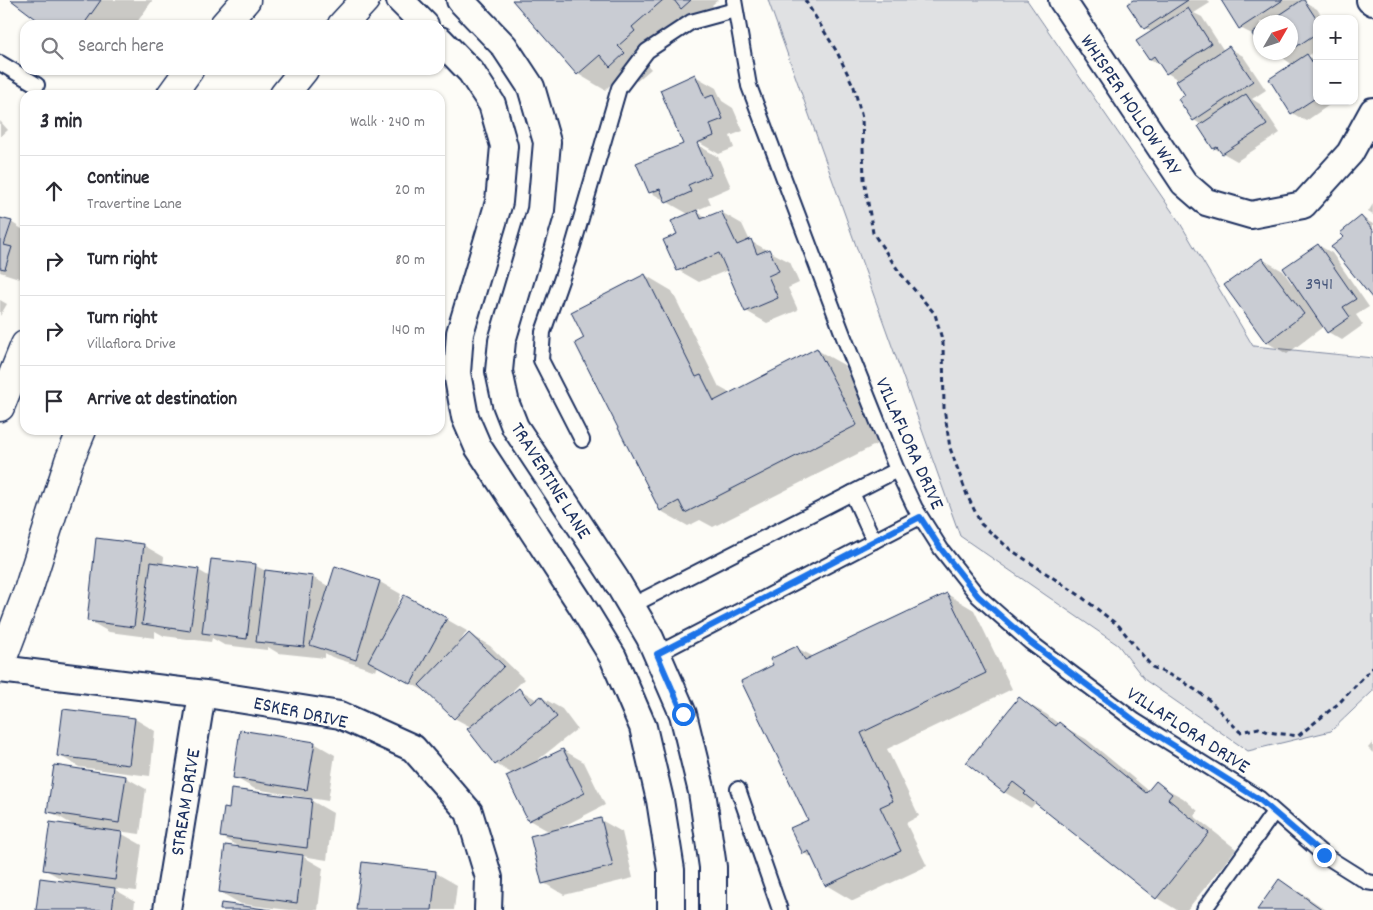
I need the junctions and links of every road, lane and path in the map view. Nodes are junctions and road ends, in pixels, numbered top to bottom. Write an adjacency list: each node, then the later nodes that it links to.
1 (246, 0): 8 (main road)
2 (365, 0): 9 (main road)
3 (400, 0): 10 (street)
4 (460, 0): 29 (street, TRAVERTINE LANE)
5 (805, 0): 32 (path)
6 (1062, 0): 20 (street, WHISPER HOLLOW WAY)
7 (734, 5): 24 (lane); 25 (lane, VILLAFLORA DRIVE)
8 (228, 20)
9 (347, 20)
10 (420, 20)
11 (445, 45): 40 (street)
12 (0, 63): 13 (lane)
13 (20, 75)
14 (20, 75): 17 (lane)
15 (185, 75): 18 (main road)
16 (300, 75): 19 (main road)
17 (37, 85)
18 (175, 90)
19 (288, 90)
20 (1373, 111)
21 (20, 358): 22 (main road)
22 (0, 408)
23 (80, 435): 31 (main road)
24 (582, 440)
25 (897, 470): 26 (lane); 27 (lane, VILLAFLORA DRIVE)
26 (852, 493): 28 (lane); 29 (lane)
27 (920, 517): 28 (lane); 36 (lane, VILLAFLORA DRIVE)
28 (874, 541): 30 (lane)
29 (631, 606): 30 (street, TRAVERTINE LANE)
30 (657, 654): 41 (street, TRAVERTINE LANE)
31 (0, 665)
32 (1373, 667)
33 (0, 669): 34 (street, ESKER DRIVE)
34 (202, 694): 38 (street, STREAM DRIVE); 39 (street, ESKER DRIVE)
35 (738, 789): 42 (lane)
36 (1274, 812): 37 (lane, VILLAFLORA DRIVE); 43 (lane)
37 (1373, 883)
38 (167, 910)
39 (488, 910)
40 (671, 910)
41 (713, 910)
42 (780, 910)
43 (1204, 910)

